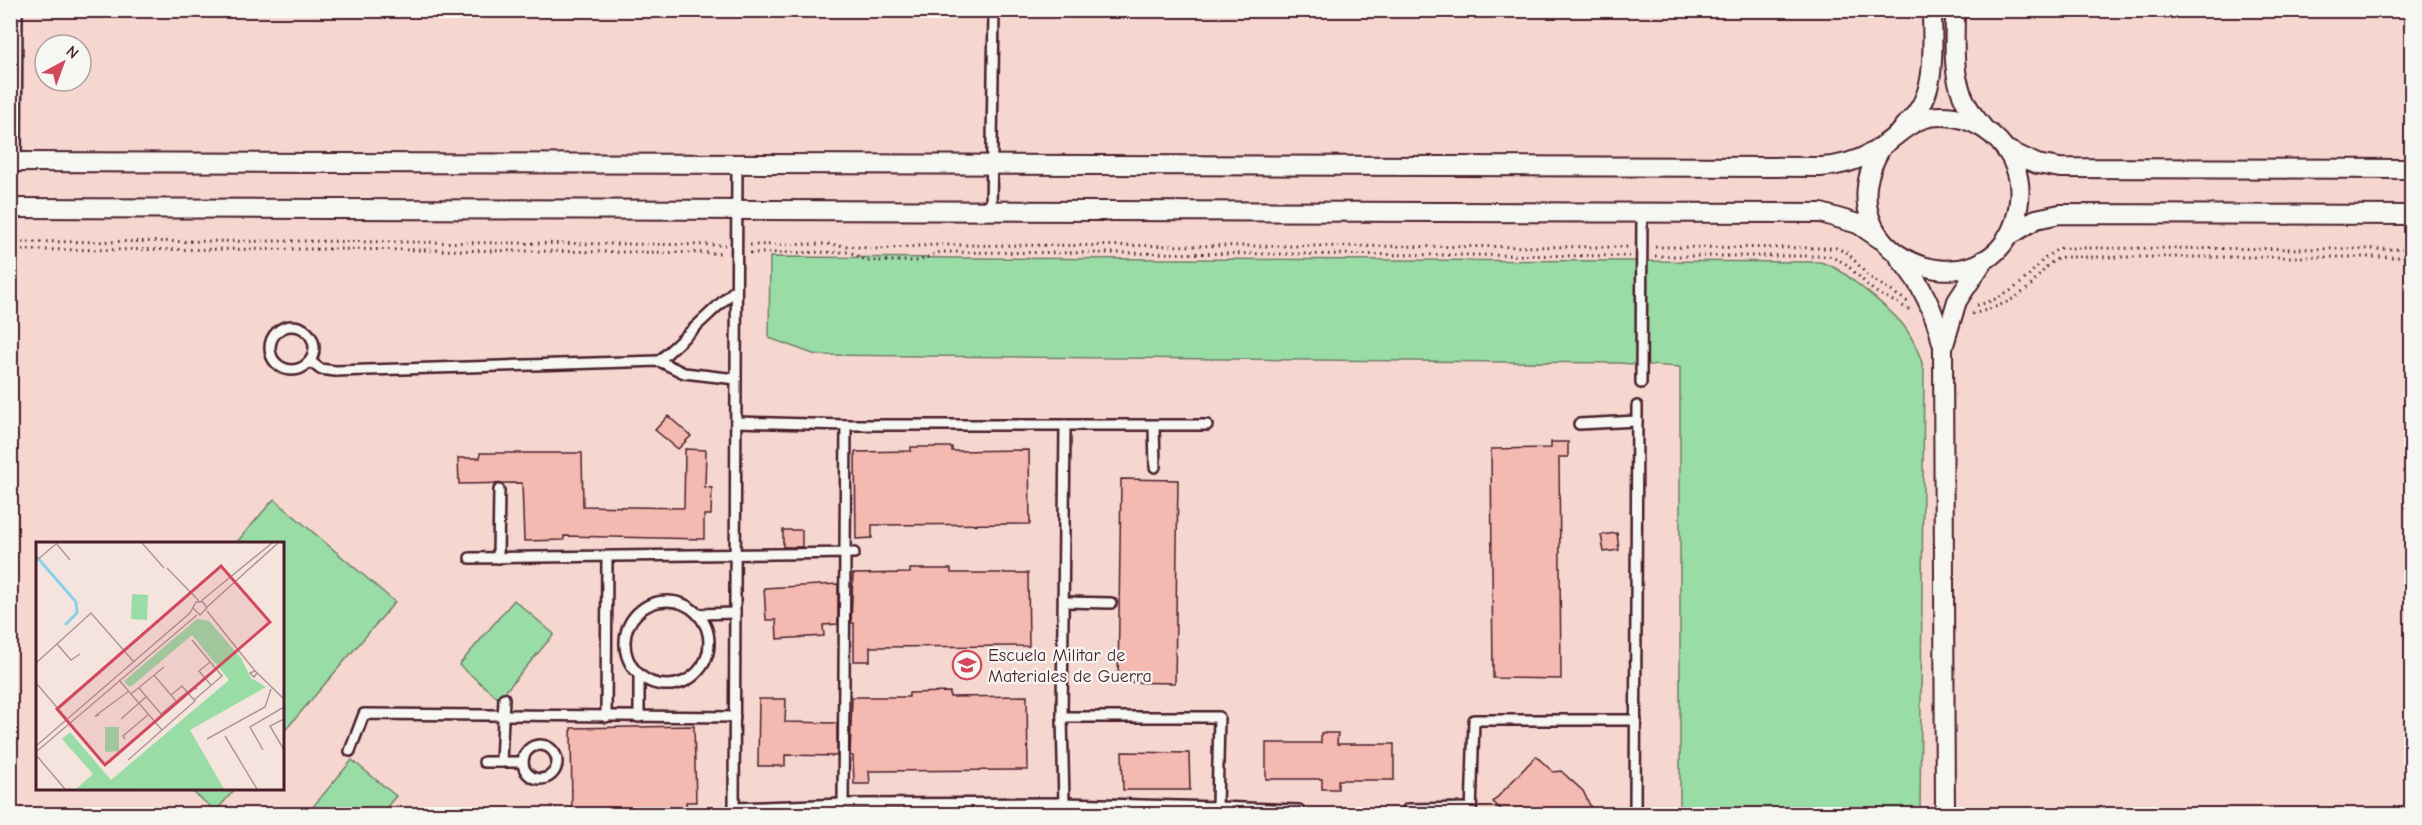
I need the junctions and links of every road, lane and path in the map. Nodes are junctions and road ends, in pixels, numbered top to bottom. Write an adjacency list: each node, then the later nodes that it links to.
1 (17, 10): 9 (lane)
2 (994, 10): 11 (lane)
3 (1932, 10): 5 (street)
4 (1955, 10): 6 (street)
5 (1898, 131): 6 (street); 7 (street)
6 (1990, 133): 8 (street)
7 (1883, 145): 11 (street); 23 (street)
8 (2005, 148): 12 (street); 19 (street)
9 (13, 162): 10 (street)
10 (737, 164): 11 (street); 14 (lane)
11 (993, 165): 15 (lane)
12 (2412, 169)
13 (10, 208): 14 (street)
14 (737, 210): 15 (street); 20 (lane)
15 (991, 211): 16 (street)
16 (1642, 213): 23 (street); 24 (lane)
17 (2412, 215): 19 (street)
18 (10, 242): 20 (path)
19 (2000, 245): 26 (street)
20 (736, 249): 22 (path); 24 (path); 24 (path); 27 (lane)
21 (2412, 249): 28 (path)
22 (10, 250)
23 (1893, 251): 26 (street); 28 (street)
24 (1641, 252): 28 (path); 28 (path); 32 (lane)
25 (2412, 257): 28 (path)
26 (1984, 259): 28 (street)
27 (736, 289): 29 (lane); 31 (lane)
28 (1942, 311): 74 (street)
29 (659, 361): 30 (lane); 31 (lane)
30 (310, 362): 30 (lane)
31 (736, 379): 35 (lane)
32 (1641, 383)
33 (1637, 405): 34 (lane)
34 (1637, 421): 36 (lane); 60 (lane)
35 (736, 422): 39 (lane); 45 (lane)
36 (1579, 424)
37 (1065, 425): 39 (lane); 40 (lane); 49 (lane)
38 (1207, 425): 40 (lane)
39 (846, 426): 43 (lane)
40 (1154, 426): 41 (lane)
41 (1155, 467)
42 (499, 490): 48 (lane)
43 (844, 553): 44 (lane); 45 (lane); 66 (lane)
44 (854, 553)
45 (735, 556): 46 (lane); 52 (lane)
46 (607, 557): 48 (lane); 56 (lane)
47 (470, 558): 48 (lane)
48 (498, 558)
49 (1065, 602): 50 (lane); 59 (lane)
50 (1111, 603)
51 (698, 614): 52 (lane); 53 (lane); 53 (lane)
52 (735, 614): 58 (lane)
53 (639, 674): 57 (lane)
54 (504, 698): 55 (lane)
55 (503, 716): 56 (lane); 61 (lane); 63 (lane)
56 (606, 717): 57 (lane)
57 (639, 717): 58 (lane)
58 (735, 717): 68 (lane)
59 (1062, 717): 65 (lane); 69 (lane)
60 (1636, 720): 70 (lane); 73 (lane)
61 (350, 751)
62 (483, 762): 63 (lane)
63 (501, 762): 64 (lane)
64 (523, 762)
65 (1064, 803): 66 (lane); 69 (lane)
66 (843, 804): 68 (lane)
67 (1408, 810): 71 (lane)
68 (734, 811)
69 (1217, 811): 72 (lane)
70 (1471, 811): 71 (lane)
71 (1431, 812)
72 (1299, 814)
73 (1635, 814)
74 (1945, 814)

